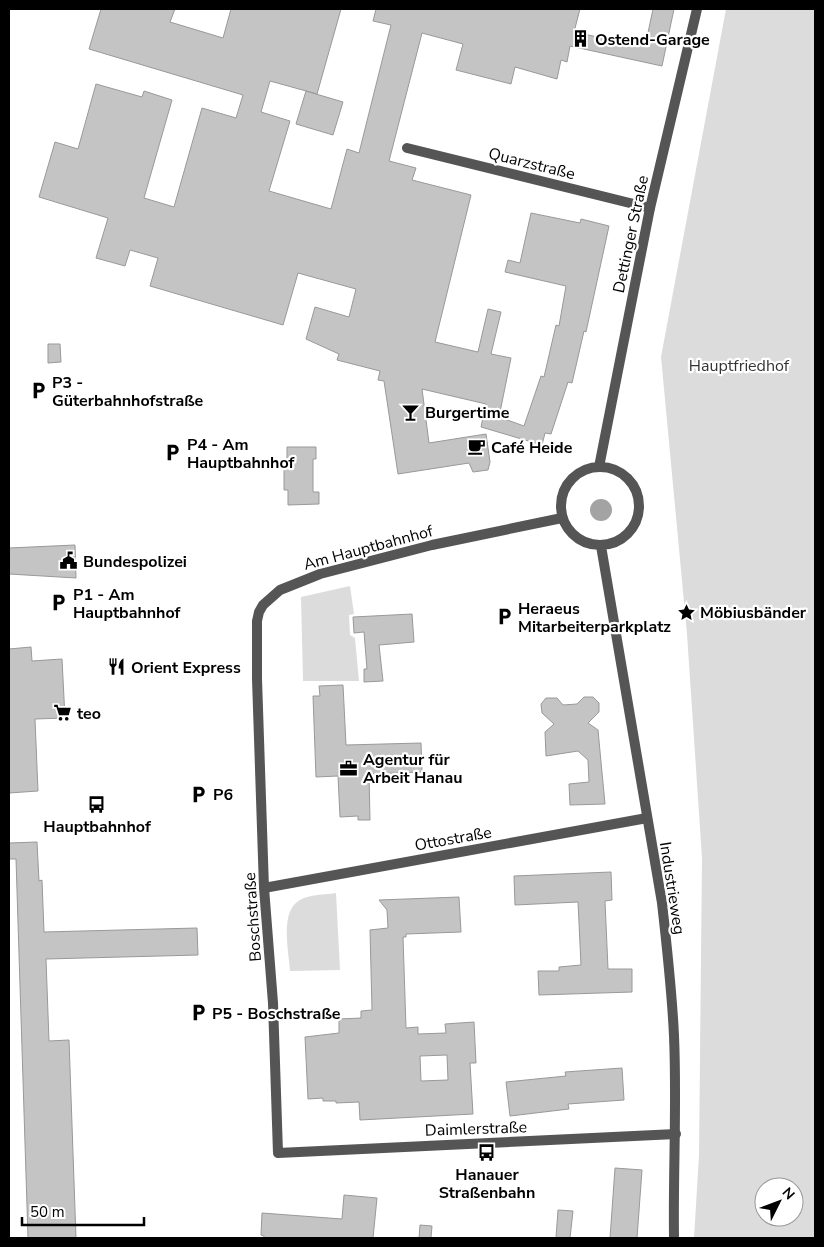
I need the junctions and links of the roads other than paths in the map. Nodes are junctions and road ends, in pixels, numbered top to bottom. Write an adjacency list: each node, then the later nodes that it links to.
1 (697, 9): 3 (street, Dettinger Straße)
2 (407, 148): 3 (street, Quarzstraße)
3 (650, 208): 4 (street, Dettinger Straße)
4 (599, 466): 5 (street); 6 (street)
5 (562, 518): 6 (street); 7 (street, Am Hauptbahnhof)
6 (601, 546): 8 (street, Industrieweg)
7 (257, 679): 9 (street, Boschstraße)
8 (647, 818): 9 (street, Ottostraße); 10 (street, Industrieweg)
9 (264, 888): 11 (street, Boschstraße)
10 (676, 1134): 11 (street, Daimlerstraße); 12 (street, Industrieweg)
11 (278, 1153)
12 (674, 1238)

